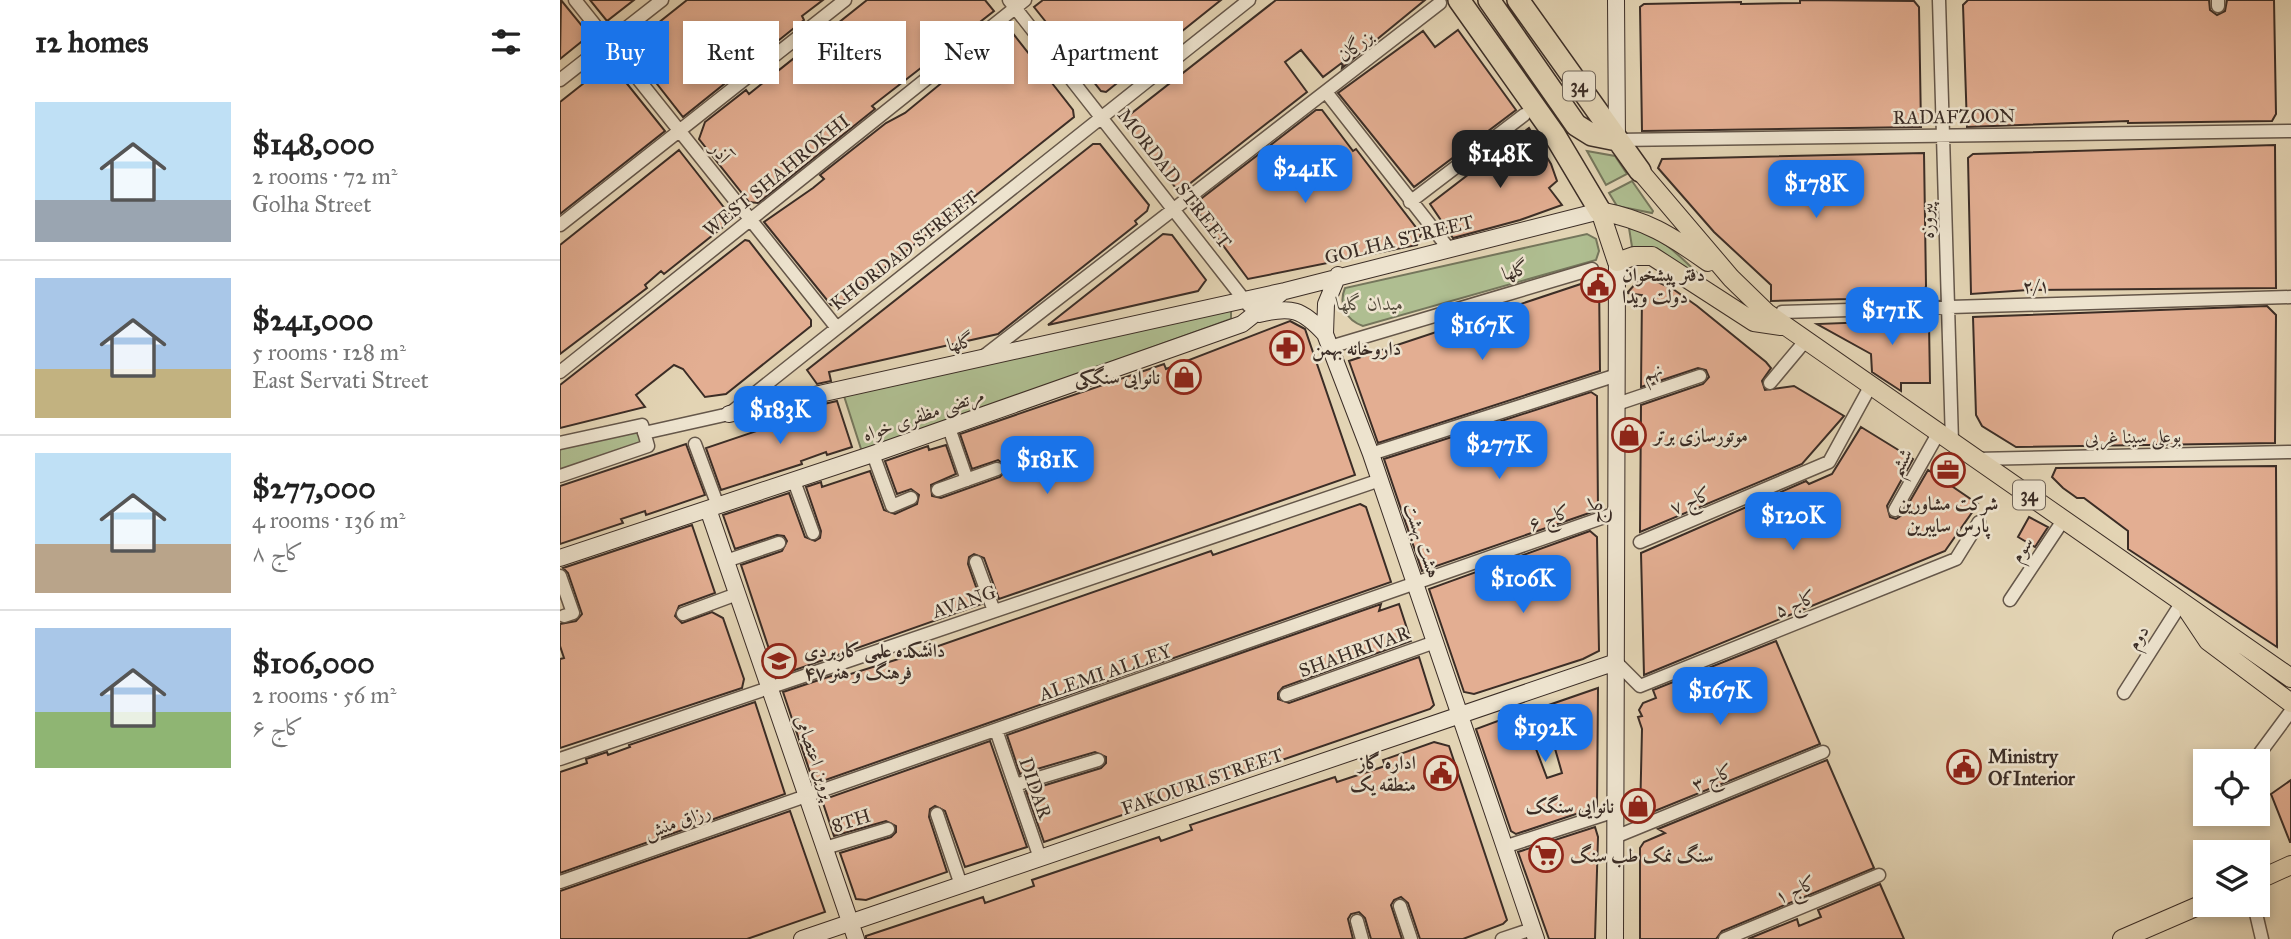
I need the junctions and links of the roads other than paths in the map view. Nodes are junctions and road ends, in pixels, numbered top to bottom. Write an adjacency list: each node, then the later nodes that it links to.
1 (575, 0): 11 (street, آذر)
2 (662, 0): 12 (street)
3 (845, 0): 19 (street)
4 (1249, 0): 18 (street, KHORDAD STREET)
5 (1489, 0): 22 (highway)
6 (1518, 0): 22 (highway, 34)
7 (1616, 0): 22 (main road)
8 (1939, 0): 21 (street, پیروزه)
9 (1450, 1): 16 (street, بزرگان); 26 (highway, 34)
10 (1017, 2): 18 (street, MORDAD STREET); 27 (street, WEST SHAHROKHI)
11 (592, 21)
12 (636, 21)
13 (581, 64): 14 (street)
14 (560, 80)
15 (643, 84): 19 (street, آذر)
16 (1326, 92): 24 (street); 25 (street, بزرگان)
17 (1524, 115): 24 (street)
18 (1103, 116): 25 (street, MORDAD STREET); 40 (street, KHORDAD STREET)
19 (680, 131): 27 (street, آذر); 28 (street)
20 (2291, 131): 21 (street, RADAFZOON)
21 (1943, 136): 22 (street, RADAFZOON); 37 (street, پیروزه)
22 (1617, 140): 23 (highway, 34)
23 (1640, 171): 33 (main road, 34)
24 (1410, 202): 29 (street)
25 (1175, 209): 36 (street, MORDAD STREET); 43 (street, بزرگان)
26 (1600, 211): 29 (main road, GOLHA STREET); 30 (main road, کاج); 33 (main road, 34)
27 (751, 219): 40 (street, آذر); 44 (street, WEST SHAHROKHI)
28 (560, 225)
29 (1449, 249): 32 (main road, GOLHA STREET)
30 (1617, 262): 39 (main road); 45 (main road, کاج)
31 (1592, 269): 42 (street, گلها)
32 (1338, 275): 34 (main road, GOLHA STREET); 42 (main road, هشت بهشت)
33 (1731, 278): 39 (main road, 34)
34 (1285, 291): 36 (main road, گلها); 38 (main road, GOLHA STREET)
35 (2291, 296): 37 (street, ۲/۱)
36 (1243, 299): 38 (street, MORDAD STREET); 43 (main road, گلها)
37 (1948, 307): 39 (street, ۲/۱); 53 (street, پیروزه)
38 (1256, 314): 42 (main road); 51 (main road, مرتضی مظفری خواه)
39 (1785, 320): 41 (main road, 34)
40 (837, 328): 50 (street, KHORDAD STREET)
41 (1806, 340): 47 (street); 48 (main road, 34)
42 (1327, 341): 58 (main road, هشت بهشت)
43 (982, 358): 50 (main road, گلها)
44 (560, 372)
45 (1617, 375): 49 (main road, کاج); 58 (street)
46 (1700, 376): 49 (street, نهم)
47 (1770, 383)
48 (1871, 385): 53 (main road, 34); 73 (street, کاج ۷)
49 (1616, 404): 69 (main road, کاج)
50 (729, 414): 52 (street, گلها)
51 (949, 428): 57 (main road, مرتضی مظفری خواه); 62 (street)
52 (644, 433): 54 (street, گلها); 61 (street)
53 (1945, 437): 59 (main road, 34); 68 (street, ششم)
54 (560, 443)
55 (695, 444): 67 (street)
56 (2291, 452): 59 (street, بوعلی سینا غربی)
57 (873, 454): 64 (main road, مرتضی مظفری خواه); 66 (street)
58 (1371, 454): 63 (main road, هشت بهشت)
59 (1976, 458): 70 (main road, 34)
60 (997, 469): 62 (street)
61 (560, 476)
62 (967, 480): 65 (street)
63 (1380, 480): 79 (main road, هشت بهشت); 83 (street, AVANG)
64 (794, 481): 67 (main road, مرتضی مظفری خواه); 72 (street)
65 (938, 490)
66 (911, 498)
67 (713, 507): 75 (main road, مرتضی مظفری خواه); 76 (main road, پروین اعتصامی)
68 (1895, 510)
69 (1616, 513): 79 (street, کاج ۶); 87 (main road, کاج)
70 (2064, 519): 81 (street, سوم); 82 (main road, 34)
71 (1979, 522): 87 (street, کاج ۵)
72 (813, 533)
73 (1640, 542)
74 (779, 543): 76 (street)
75 (560, 558)
76 (726, 561): 80 (main road, پروین اعتصامی)
77 (976, 562): 83 (street)
78 (560, 576): 85 (street)
79 (1415, 584): 86 (main road, هشت بهشت); 95 (street, ALEMI ALLEY)
80 (737, 594): 84 (street); 89 (main road, پروین اعتصامی)
81 (2010, 600)
82 (2182, 602): 88 (main road, 34); 90 (street, دوم); 92 (main road)
83 (994, 611): 89 (street, AVANG)
84 (683, 614)
85 (564, 616)
86 (1435, 642): 91 (street, SHAHRIVAR); 94 (main road, هشت بهشت)
87 (1616, 662): 94 (main road, FAKOURI STREET); 105 (main road, کاج)
88 (2291, 678)
89 (769, 688): 98 (street, AVANG); 101 (main road, پروین اعتصامی)
90 (2124, 693)
91 (1286, 695)
92 (2291, 703)
93 (2291, 711): 96 (street)
94 (1460, 716): 106 (main road, هشت بهشت); 108 (main road, FAKOURI STREET)
95 (996, 730): 100 (street, DIDAR); 101 (street, ALEMI ALLEY)
96 (2263, 749)
97 (1823, 752): 105 (street, کاج ۳)
98 (560, 759)
99 (1098, 760): 100 (street)
100 (1015, 785): 108 (street, DIDAR)
101 (807, 796): 107 (main road, پروین اعتصامی); 112 (street, رزاق منش)
102 (1609, 813): 106 (street)
103 (937, 814): 113 (street)
104 (888, 829): 107 (street, 8TH)
105 (1615, 837): 125 (main road, کاج)
106 (1504, 847): 119 (main road, هشت بهشت)
107 (825, 848): 117 (main road, پروین اعتصامی)
108 (1040, 858): 113 (main road, FAKOURI STREET)
109 (2291, 865): 111 (main road)
110 (1879, 875): 126 (street, کاج ۱)
111 (2270, 875)
112 (560, 883)
113 (961, 885): 117 (main road, FAKOURI STREET)
114 (1400, 906): 123 (street)
115 (2193, 908): 127 (main road)
116 (2257, 917): 128 (street)
117 (850, 922): 120 (main road, FAKOURI STREET); 121 (main road, پروین اعتصامی)
118 (1357, 922): 122 (street)
119 (1534, 934): 124 (street)
120 (802, 939)
121 (856, 939)
122 (1362, 939)
123 (1411, 939)
124 (1502, 939)
125 (1615, 939)
126 (1725, 939)
127 (2122, 939)
128 (2262, 939)

